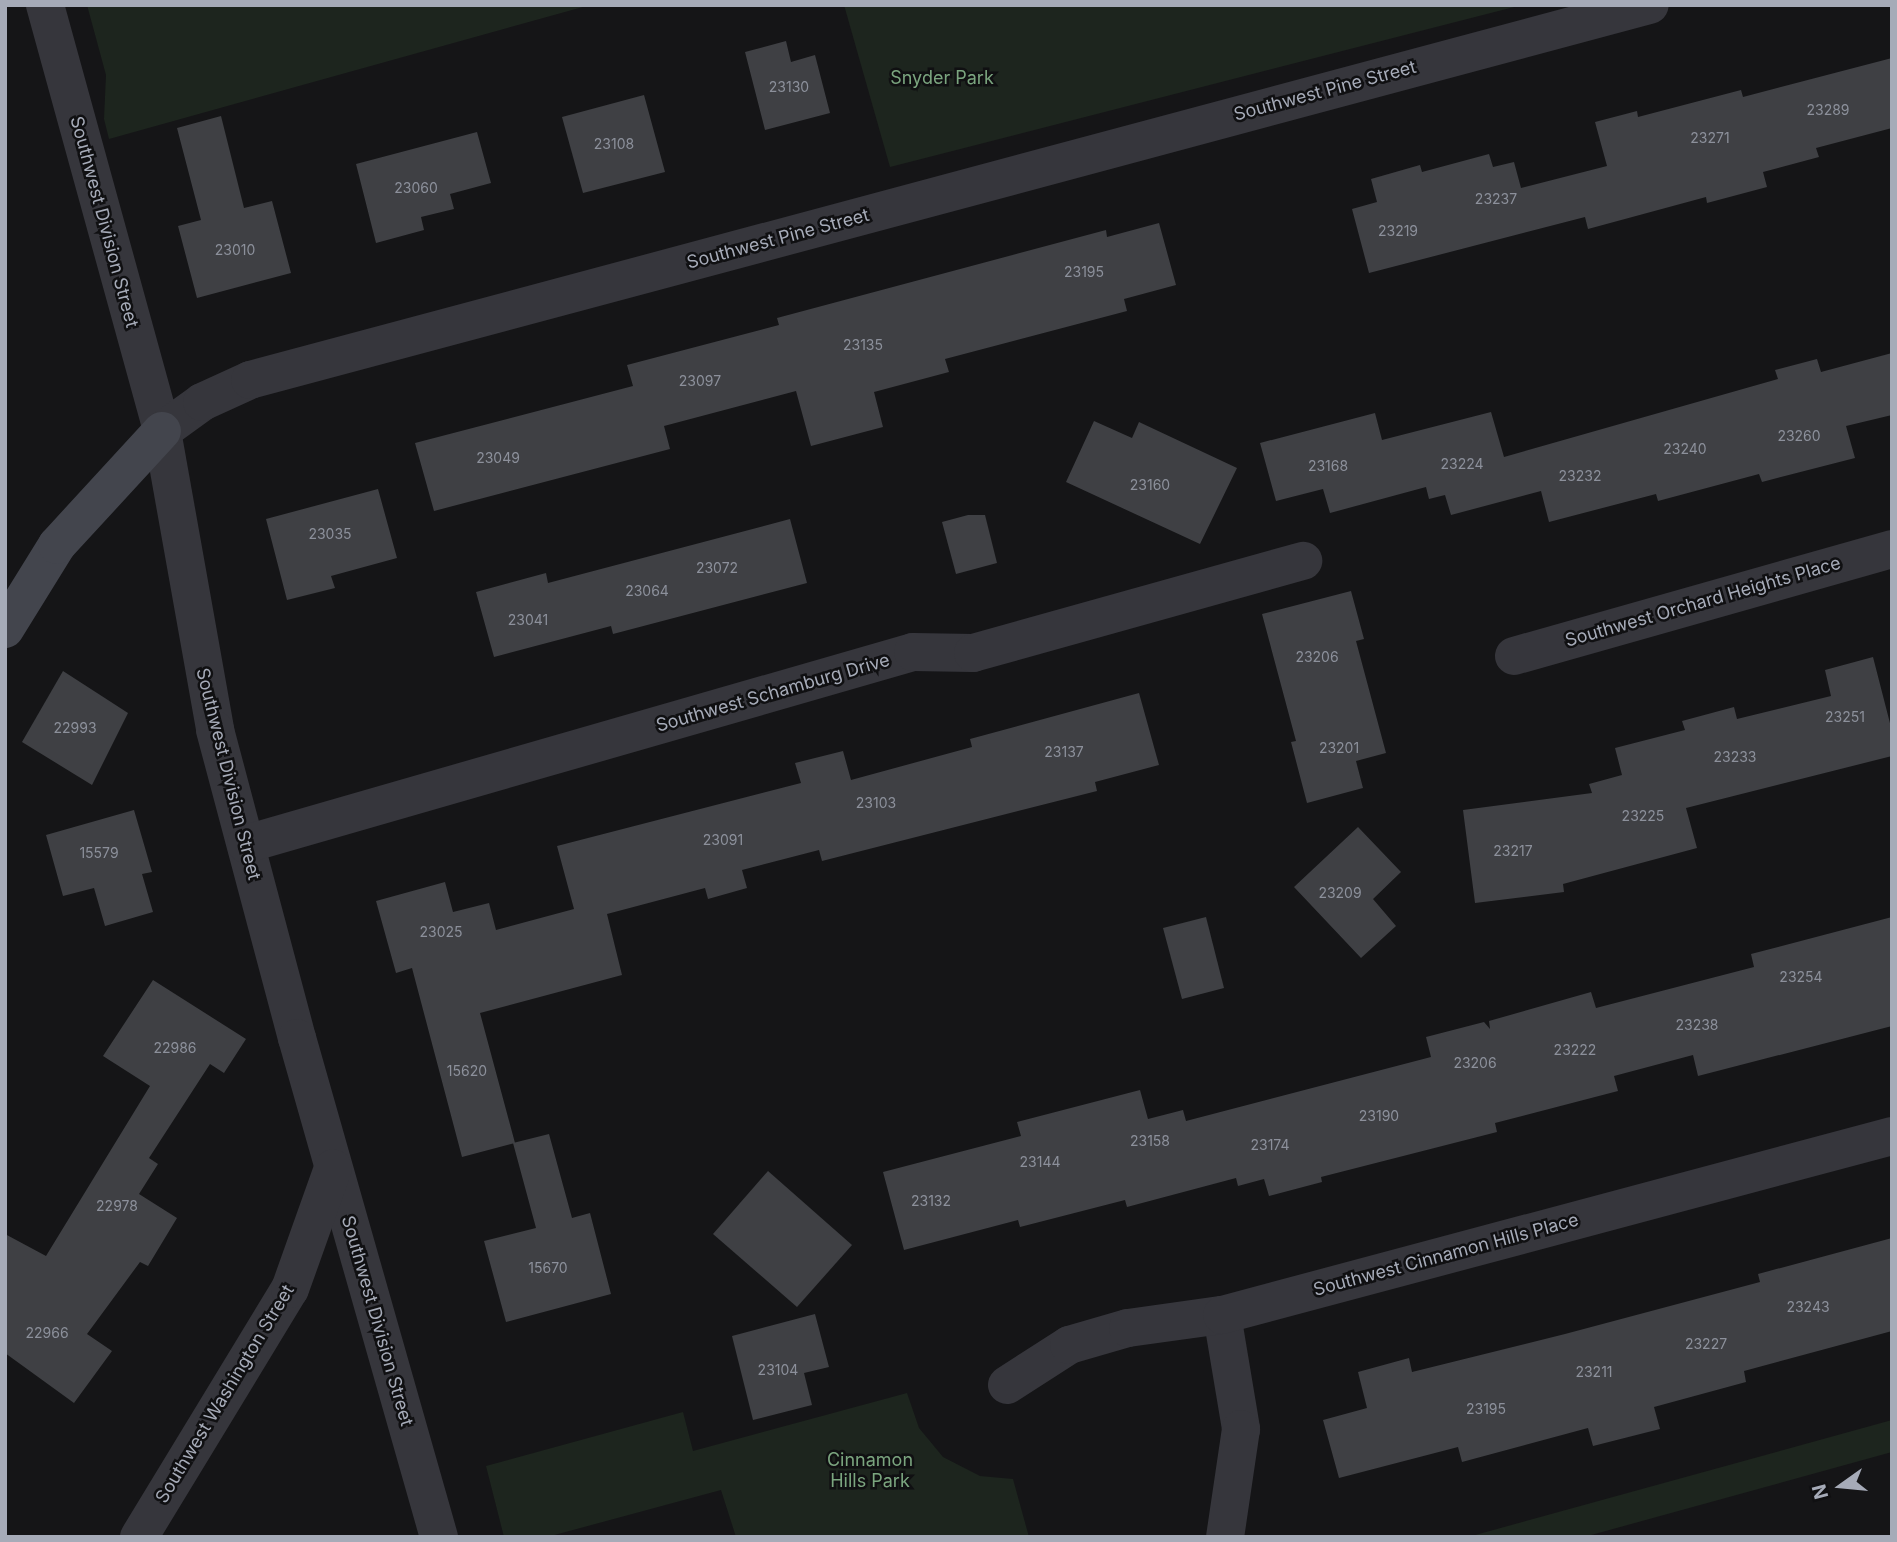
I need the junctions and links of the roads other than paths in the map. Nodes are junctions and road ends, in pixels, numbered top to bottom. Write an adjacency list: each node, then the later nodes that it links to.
1 (45, 5): 3 (street, Southwest Division Street)
2 (1650, 5): 3 (street, Southwest Pine Street)
3 (162, 431): 6 (street, Southwest Pine Street); 8 (street, Southwest Division Street)
4 (1892, 549): 7 (street, Southwest Orchard Heights Place)
5 (1303, 561): 8 (street, Southwest Schamburg Drive)
6 (5, 629)
7 (1514, 656)
8 (246, 844): 10 (street, Southwest Division Street)
9 (1892, 1136): 11 (street, Southwest Cinnamon Hills Place)
10 (333, 1168): 13 (street, Southwest Washington Street); 14 (street, Southwest Division Street)
11 (1223, 1315): 12 (street, Southwest Cinnamon Hills Place); 15 (street)
12 (1007, 1385)
13 (139, 1537)
14 (439, 1537)
15 (1225, 1537)

